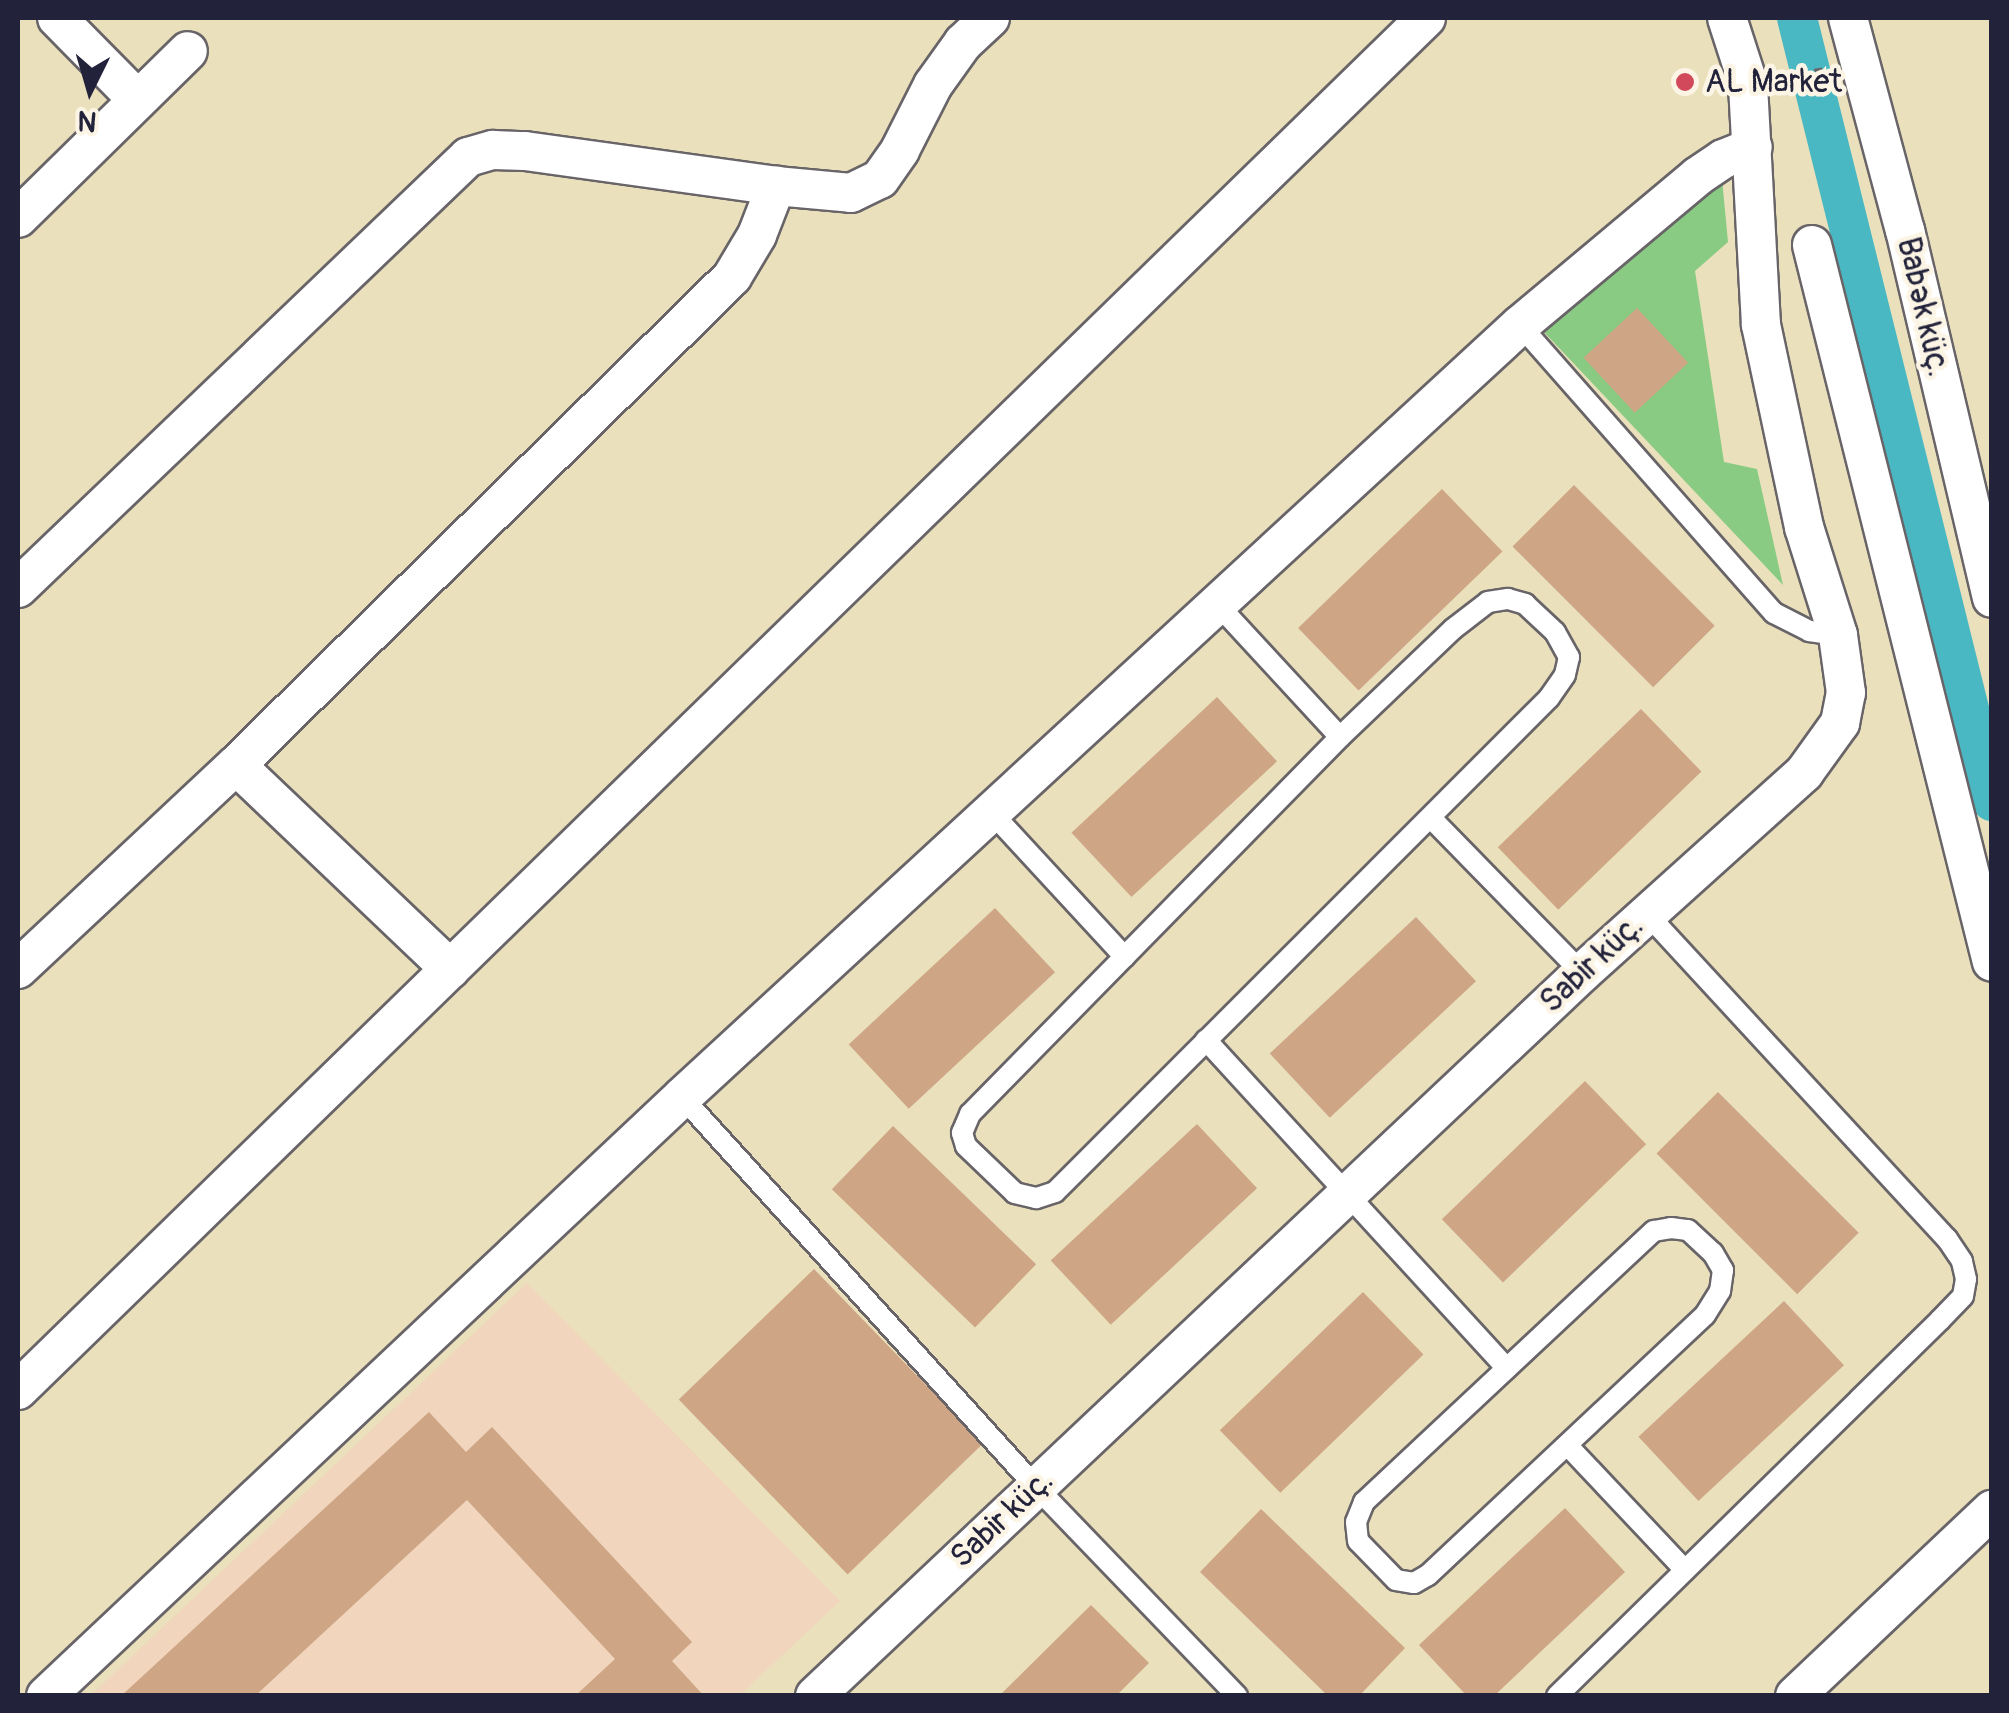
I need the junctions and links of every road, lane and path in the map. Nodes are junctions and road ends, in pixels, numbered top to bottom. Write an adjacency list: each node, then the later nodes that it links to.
1 (57, 18): 9 (street)
2 (990, 18): 11 (street)
3 (1426, 18): 26 (street)
4 (1727, 18): 8 (street, Sabir küç.)
5 (1852, 18): 7 (street, Babək küç.)
6 (188, 51): 9 (street)
7 (1860, 64): 8 (path); 16 (street, Babək küç.)
8 (1748, 83): 10 (street, Sabir küç.)
9 (138, 100): 12 (street)
10 (1753, 147): 14 (street); 18 (street, Sabir küç.)
11 (776, 186): 15 (street); 20 (street)
12 (18, 218)
13 (1812, 245): 25 (street)
14 (1520, 325): 17 (street); 18 (lane)
15 (18, 588)
16 (1992, 598)
17 (1218, 606): 19 (lane); 21 (street)
18 (1838, 635): 23 (street, Sabir küç.)
19 (1340, 736): 22 (lane); 24 (lane)
20 (236, 765): 26 (street); 27 (street)
21 (991, 812): 24 (lane); 30 (street)
22 (1431, 818): 28 (lane); 29 (lane)
23 (1646, 913): 28 (street, Sabir küç.); 37 (lane)
24 (1124, 957): 29 (lane)
25 (1992, 962)
26 (450, 968): 33 (street)
27 (18, 969)
28 (1582, 972): 31 (street, Sabir küç.)
29 (1206, 1040): 31 (lane)
30 (682, 1096): 35 (lane); 38 (street)
31 (1350, 1196): 32 (lane); 35 (street, Sabir küç.)
32 (1507, 1368): 34 (lane); 34 (lane)
33 (18, 1390)
34 (1568, 1447): 37 (lane)
35 (1036, 1487): 39 (street, Sabir küç.); 40 (lane)
36 (1992, 1510): 42 (street)
37 (1685, 1570): 41 (lane)
38 (46, 1696)
39 (815, 1696)
40 (1238, 1696)
41 (1557, 1696)
42 (1796, 1696)

